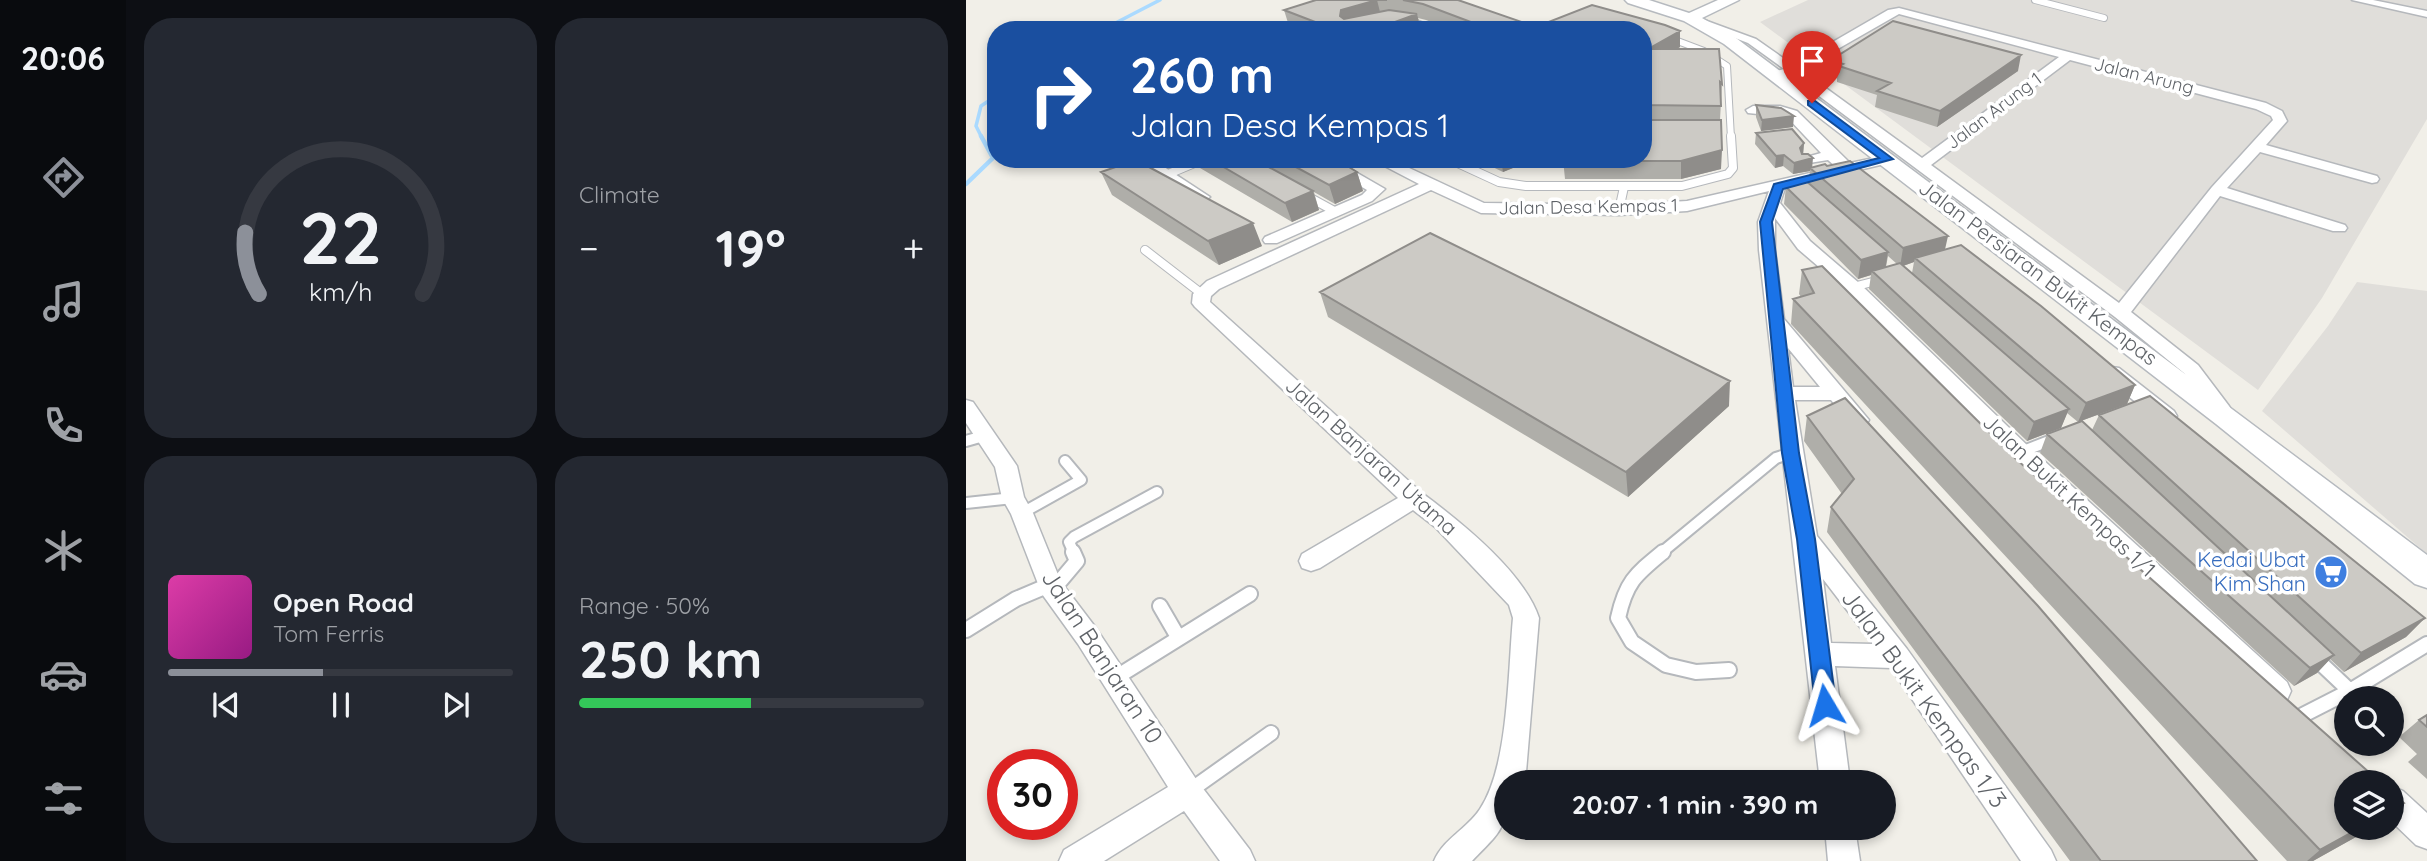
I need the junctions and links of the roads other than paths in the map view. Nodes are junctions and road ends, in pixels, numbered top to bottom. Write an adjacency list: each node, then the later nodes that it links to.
1 (1633, 0): 7 (street, Jalan Persiaran Bukit Kempas)
2 (1731, 0): 7 (street)
3 (2035, 0): 8 (lane)
4 (2357, 0): 5 (street)
5 (2427, 14)
6 (1401, 18): 9 (lane)
7 (1690, 18): 12 (street, Jalan Persiaran Bukit Kempas)
8 (2104, 18)
9 (1410, 21)
10 (1664, 36): 15 (lane)
11 (2066, 57): 12 (street, Jalan Arung); 16 (street, Jalan Arung); 20 (street, Jalan Arung 1)
12 (1784, 73): 18 (street, Jalan Persiaran Bukit Kempas); 20 (street)
13 (1753, 110): 17 (street)
14 (1719, 133): 15 (lane)
15 (1732, 133): 31 (lane)
16 (2258, 147): 28 (street); 32 (street, Jalan Arung)
17 (1831, 155): 19 (street); 26 (street)
18 (1888, 159): 26 (street, Jalan Desa Kempas 1); 55 (street, Jalan Persiaran Bukit Kempas)
19 (1808, 160)
20 (1921, 166): 49 (street)
21 (1155, 168): 27 (street)
22 (1183, 168): 27 (lane)
23 (1338, 168): 39 (street)
24 (1396, 168): 29 (street, Jalan Desa Kempas 1)
25 (1469, 168): 30 (lane)
26 (1847, 169): 33 (street, Jalan Desa Kempas 1); 35 (street)
27 (1166, 175): 36 (street)
28 (2372, 179)
29 (1429, 185): 37 (street, Jalan Desa Kempas 1); 42 (street)
30 (1624, 187): 31 (lane); 37 (lane)
31 (1642, 188): 38 (lane)
32 (2217, 190): 40 (street); 49 (street, Jalan Arung)
33 (1788, 191): 38 (street, Jalan Desa Kempas 1); 43 (street, Jalan Bukit Kempas 1/1); 45 (street)
34 (1300, 192): 39 (lane)
35 (1879, 192)
36 (1220, 209)
37 (1619, 210): 38 (street, Jalan Desa Kempas 1)
38 (1638, 210)
39 (1336, 212): 42 (street)
40 (2339, 228)
41 (1253, 229): 42 (street)
42 (1278, 245): 48 (street)
43 (1804, 245): 45 (street); 47 (street, Jalan Bukit Kempas 1/1)
44 (1144, 250): 48 (lane)
45 (1767, 250): 50 (street)
46 (1889, 278): 47 (lane)
47 (1853, 287): 60 (street, Jalan Bukit Kempas 1/1)
48 (1202, 294): 64 (street, Jalan Banjaran Utama)
49 (2121, 313): 55 (street)
50 (1775, 320): 52 (street); 53 (street)
51 (2099, 362): 56 (street)
52 (1835, 393): 53 (street); 57 (street)
53 (1785, 394): 61 (street)
54 (966, 407): 59 (street, Jalan Banjaran 10)
55 (2226, 416): 69 (street, Jalan Persiaran Bukit Kempas)
56 (2183, 429)
57 (1872, 435)
58 (2065, 435): 60 (lane)
59 (976, 438): 66 (street, Jalan Banjaran 10)
60 (2021, 452): 84 (street, Jalan Bukit Kempas 1/1)
61 (1791, 453): 67 (street); 79 (lane)
62 (1065, 461): 66 (lane)
63 (1157, 492): 70 (lane)
64 (1414, 499): 68 (street); 94 (street, Jalan Banjaran Utama)
65 (966, 503): 66 (lane)
66 (1018, 505): 70 (street, Jalan Banjaran 10)
67 (1806, 539): 77 (street); 78 (street, Jalan Bukit Kempas 1/3)
68 (1311, 561)
69 (2427, 574)
70 (1051, 587): 73 (lane); 80 (street, Jalan Banjaran 10)
71 (1250, 594): 74 (lane)
72 (1160, 606): 74 (lane)
73 (966, 630)
74 (1178, 637): 80 (lane)
75 (2299, 643): 81 (lane)
76 (2427, 644): 82 (lane)
77 (1819, 654): 78 (street); 87 (street)
78 (1898, 657): 96 (street, Jalan Bukit Kempas 1/3)
79 (1729, 670)
80 (1113, 679): 88 (street, Jalan Banjaran 10)
81 (2345, 686)
82 (2358, 686)
83 (2334, 699): 84 (lane)
84 (2303, 715): 86 (street, Jalan Bukit Kempas 1/1)
85 (1271, 733): 88 (lane)
86 (2323, 734)
87 (1834, 770)
88 (1188, 792): 92 (street); 93 (street, Jalan Banjaran 10)
89 (2404, 812): 90 (street)
90 (2427, 834)
91 (1841, 840): 95 (street)
92 (1075, 861)
93 (1239, 861)
94 (1450, 861)
95 (1844, 861)
96 (2040, 861)

